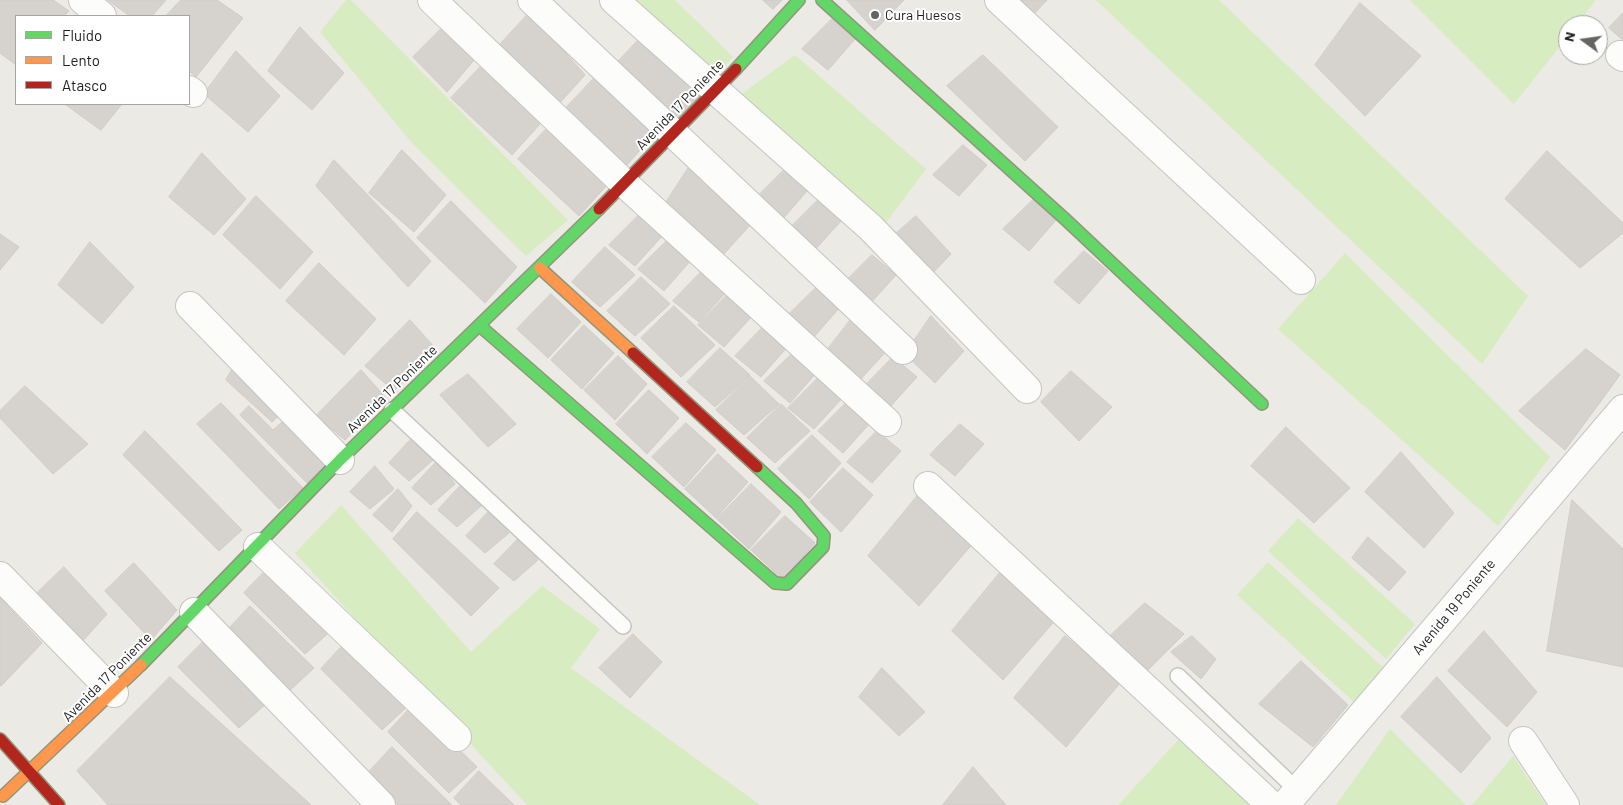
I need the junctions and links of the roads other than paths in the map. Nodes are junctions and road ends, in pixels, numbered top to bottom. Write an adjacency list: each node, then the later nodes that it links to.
1 (82, 0): 8 (street)
2 (432, 0): 11 (street)
3 (532, 0): 10 (street)
4 (614, 0): 9 (street)
5 (799, 0): 9 (street, Avenida 17 Poniente)
6 (822, 0): 18 (street)
7 (999, 0): 13 (street)
8 (101, 15)
9 (715, 92): 10 (street, Avenida 17 Poniente); 17 (street)
10 (673, 134): 11 (street, Avenida 17 Poniente); 16 (street)
11 (625, 184): 12 (street, Avenida 17 Poniente); 21 (street)
12 (540, 268): 15 (street, Avenida 17 Poniente); 15 (street)
13 (1301, 280)
14 (190, 306): 22 (street)
15 (480, 326): 20 (street, Avenida 17 Poniente)
16 (903, 350)
17 (1028, 389)
18 (1262, 404)
19 (1623, 409): 35 (street, Avenida 19 Poniente)
20 (392, 410): 22 (street, Avenida 17 Poniente); 27 (lane)
21 (887, 422)
22 (340, 460): 24 (street, Avenida 17 Poniente)
23 (928, 486): 38 (street)
24 (258, 547): 26 (street, Avenida 17 Poniente); 30 (street)
25 (0, 576): 29 (street)
26 (194, 612): 29 (street, Avenida 17 Poniente); 37 (street)
27 (623, 626)
28 (1178, 676): 35 (lane)
29 (114, 694): 33 (street, Avenida 17 Poniente)
30 (457, 737)
31 (0, 739): 33 (street)
32 (1523, 741): 39 (street)
33 (31, 772): 34 (street, Avenida 17 Poniente); 36 (street)
34 (5, 798)
35 (1291, 798)
36 (59, 805)
37 (380, 805)
38 (1271, 805)
39 (1565, 805)

